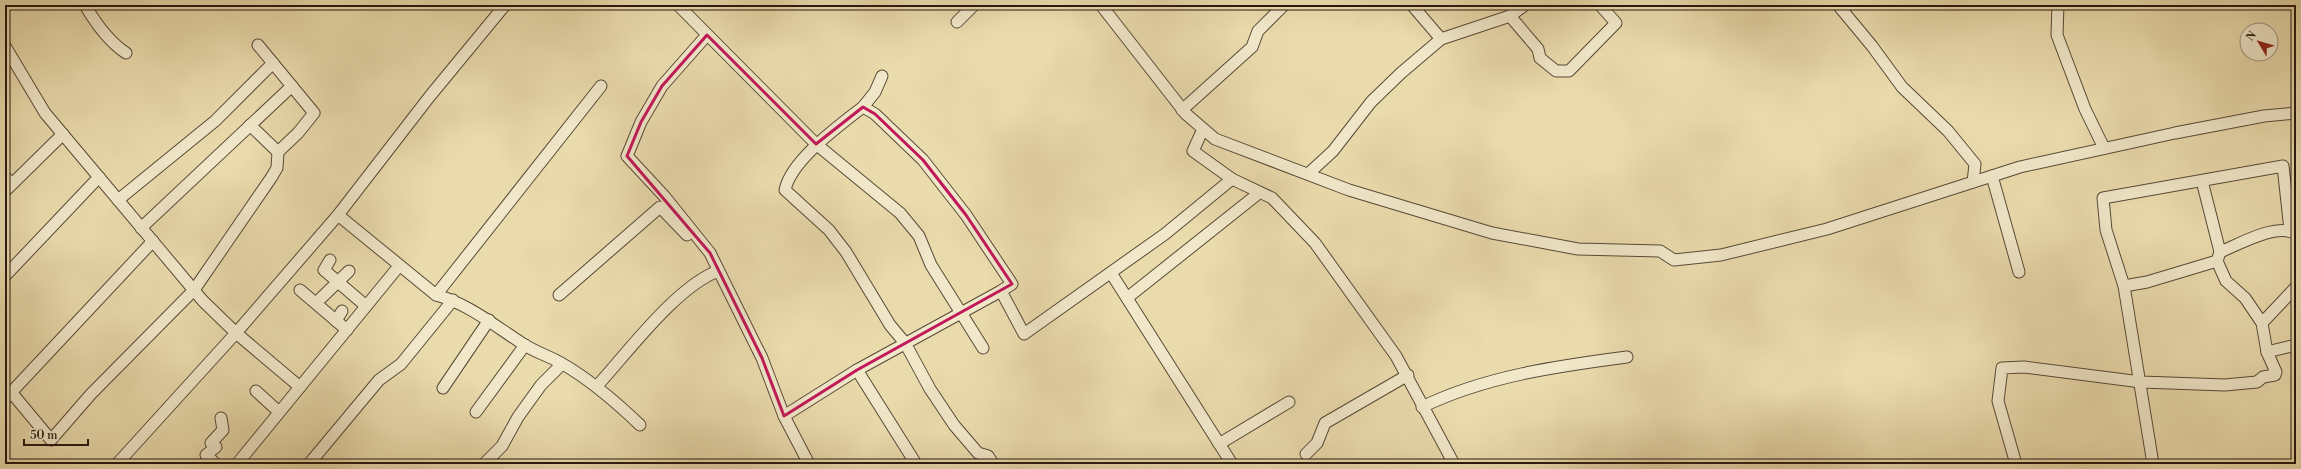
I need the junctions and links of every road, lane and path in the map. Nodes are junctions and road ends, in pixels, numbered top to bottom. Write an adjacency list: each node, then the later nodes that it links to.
1 (85, 5): 18 (street)
2 (505, 5): 41 (street)
3 (678, 5): 14 (street)
4 (974, 5): 13 (street)
5 (1101, 5): 24 (street)
6 (1284, 5): 24 (street)
7 (1412, 5): 15 (street)
8 (1525, 5): 12 (street)
9 (1600, 5): 12 (street)
10 (1838, 5): 37 (street)
11 (2058, 5): 30 (street)
12 (1510, 16): 15 (street)
13 (956, 22)
14 (707, 35): 29 (street); 44 (street)
15 (1441, 40): 32 (street)
16 (258, 45): 19 (street)
17 (5, 46): 28 (street)
18 (126, 53)
19 (273, 63): 21 (street); 40 (street)
20 (882, 76): 23 (street)
21 (292, 86): 26 (street); 31 (street)
22 (602, 86): 60 (street)
23 (863, 107): 29 (street); 59 (street)
24 (1182, 110): 27 (street)
25 (2296, 113): 30 (street)
26 (250, 125): 31 (street); 42 (street)
27 (1203, 129): 32 (street); 35 (street)
28 (63, 134): 34 (street); 38 (street)
29 (816, 144): 67 (street); 73 (street)
30 (2104, 148): 33 (street)
31 (278, 152): 57 (street)
32 (1308, 174): 37 (street)
33 (1992, 176): 37 (street); 51 (street)
34 (99, 177): 40 (street); 53 (street)
35 (1232, 180): 39 (street); 52 (street)
36 (2202, 180): 43 (street); 46 (street); 55 (street)
37 (1973, 182)
38 (7, 184)
39 (1259, 193): 62 (street); 81 (street)
40 (118, 200): 42 (street)
41 (338, 215): 48 (street); 72 (street)
42 (141, 228): 45 (street)
43 (2293, 232): 46 (street)
44 (699, 239): 50 (street); 61 (street)
45 (153, 241): 57 (street); 87 (street)
46 (2219, 257): 55 (street); 70 (street)
47 (330, 260): 54 (street)
48 (399, 266): 60 (street); 65 (street)
49 (349, 271): 54 (street)
50 (718, 271): 83 (street); 92 (street)
51 (2019, 272)
52 (1111, 273): 59 (street); 62 (street)
53 (5, 276)
54 (337, 281): 64 (street); 65 (street)
55 (2124, 286): 82 (street)
56 (2296, 288): 70 (street)
57 (194, 290): 72 (street); 87 (street)
58 (300, 290): 64 (street)
59 (1001, 291): 67 (street)
60 (436, 295): 63 (street)
61 (559, 295)
62 (1127, 298): 95 (street)
63 (452, 300): 68 (street); 100 (street)
64 (316, 303): 69 (street)
65 (366, 306): 71 (street)
66 (342, 311): 69 (street)
67 (962, 312): 73 (street); 76 (street)
68 (489, 320): 74 (street); 85 (street)
69 (336, 321): 71 (street)
70 (2262, 323): 77 (street)
71 (347, 330): 84 (street)
72 (236, 333): 84 (street); 97 (street)
73 (905, 343): 80 (street); 104 (street)
74 (525, 345): 79 (street); 91 (street)
75 (2296, 345): 77 (street)
76 (983, 348)
77 (2267, 352): 82 (street)
78 (1627, 357): 89 (street)
79 (562, 364): 83 (street); 101 (street)
80 (857, 370): 92 (street); 103 (street)
81 (1408, 375): 89 (street); 96 (street)
82 (2141, 382): 107 (street); 108 (street)
83 (597, 386): 94 (street)
84 (300, 387): 90 (street)
85 (443, 388)
86 (256, 391): 90 (street)
87 (8, 396)
88 (1289, 402): 95 (street)
89 (1422, 407): 106 (street)
90 (279, 412): 99 (street)
91 (476, 412)
92 (784, 416): 102 (street)
93 (221, 418): 98 (street)
94 (640, 425)
95 (1219, 444): 105 (street)
96 (1306, 454)
97 (117, 464)
98 (216, 464)
99 (237, 464)
100 (309, 464)
101 (484, 464)
102 (809, 464)
103 (916, 464)
104 (993, 464)
105 (1232, 464)
106 (1454, 464)
107 (2016, 464)
108 (2153, 464)

